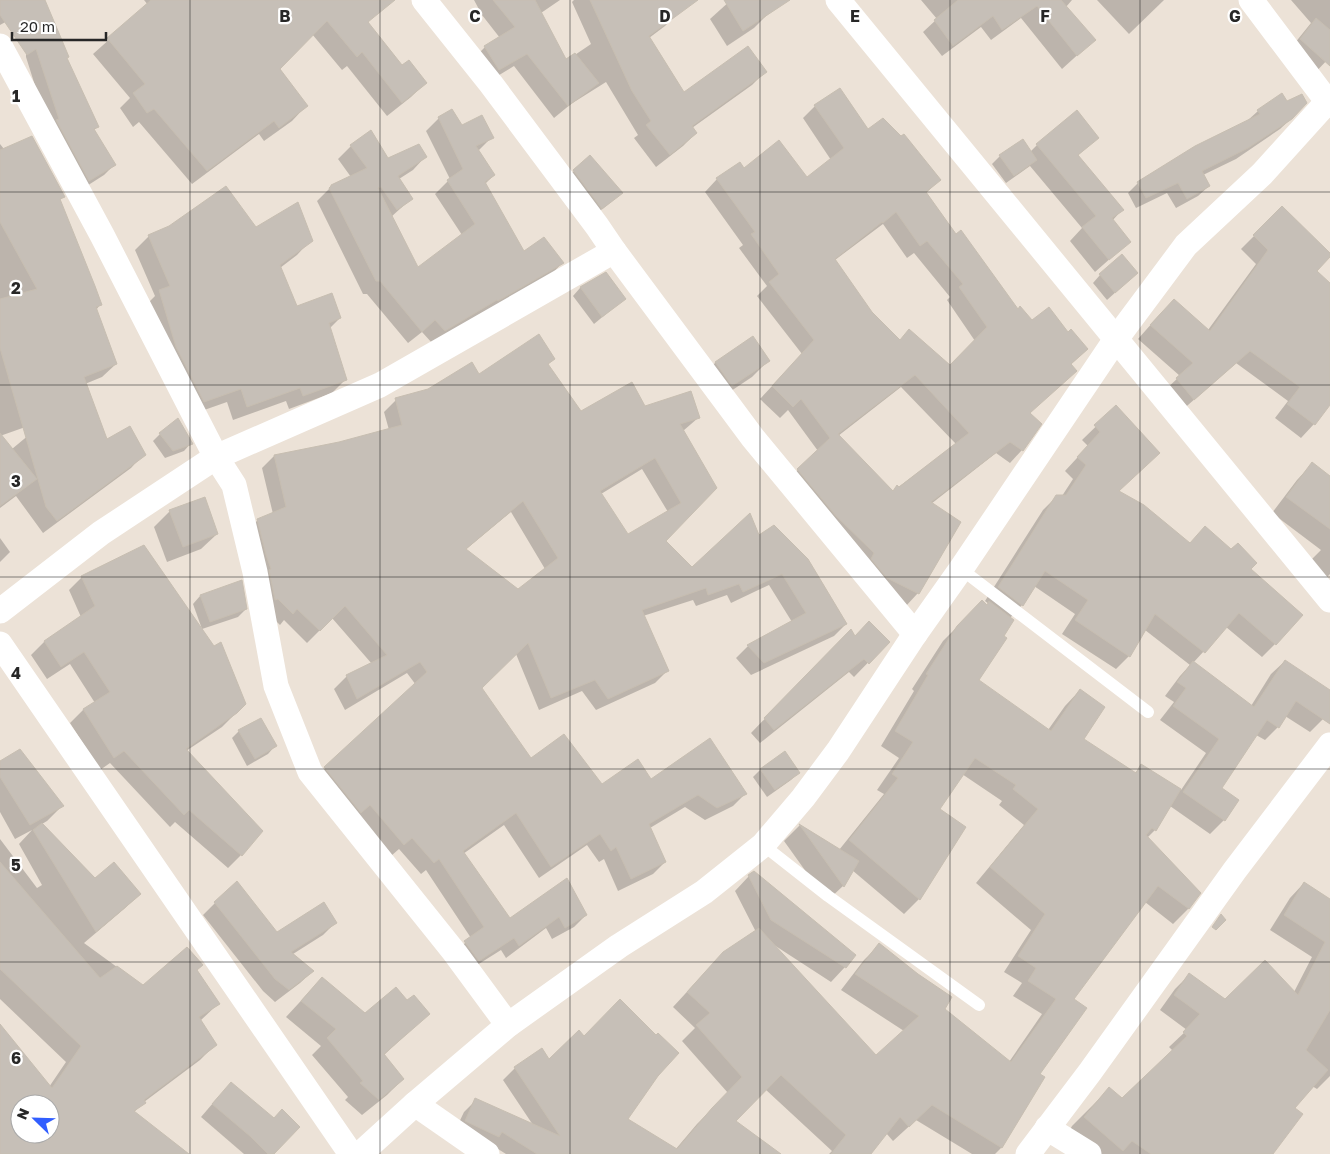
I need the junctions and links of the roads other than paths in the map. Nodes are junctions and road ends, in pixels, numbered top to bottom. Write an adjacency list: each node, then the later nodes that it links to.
1 (424, 0): 6 (street)
2 (838, 0): 7 (street)
3 (1251, 0): 5 (street)
4 (0, 46): 8 (street)
5 (1329, 102): 7 (street)
6 (614, 251): 8 (street); 12 (street)
7 (1116, 339): 9 (street); 10 (street)
8 (216, 457): 11 (street); 18 (street)
9 (961, 569): 12 (street); 14 (lane)
10 (1330, 600)
11 (0, 611)
12 (915, 634): 16 (street)
13 (0, 644): 21 (street)
14 (1148, 712)
15 (1330, 745): 20 (street)
16 (763, 845): 17 (lane); 18 (street)
17 (979, 1004)
18 (508, 1025): 19 (street)
19 (415, 1104): 22 (street); 23 (street)
20 (1047, 1128): 24 (street); 25 (street)
21 (351, 1154)
22 (360, 1154)
23 (487, 1154)
24 (1028, 1154)
25 (1089, 1154)

